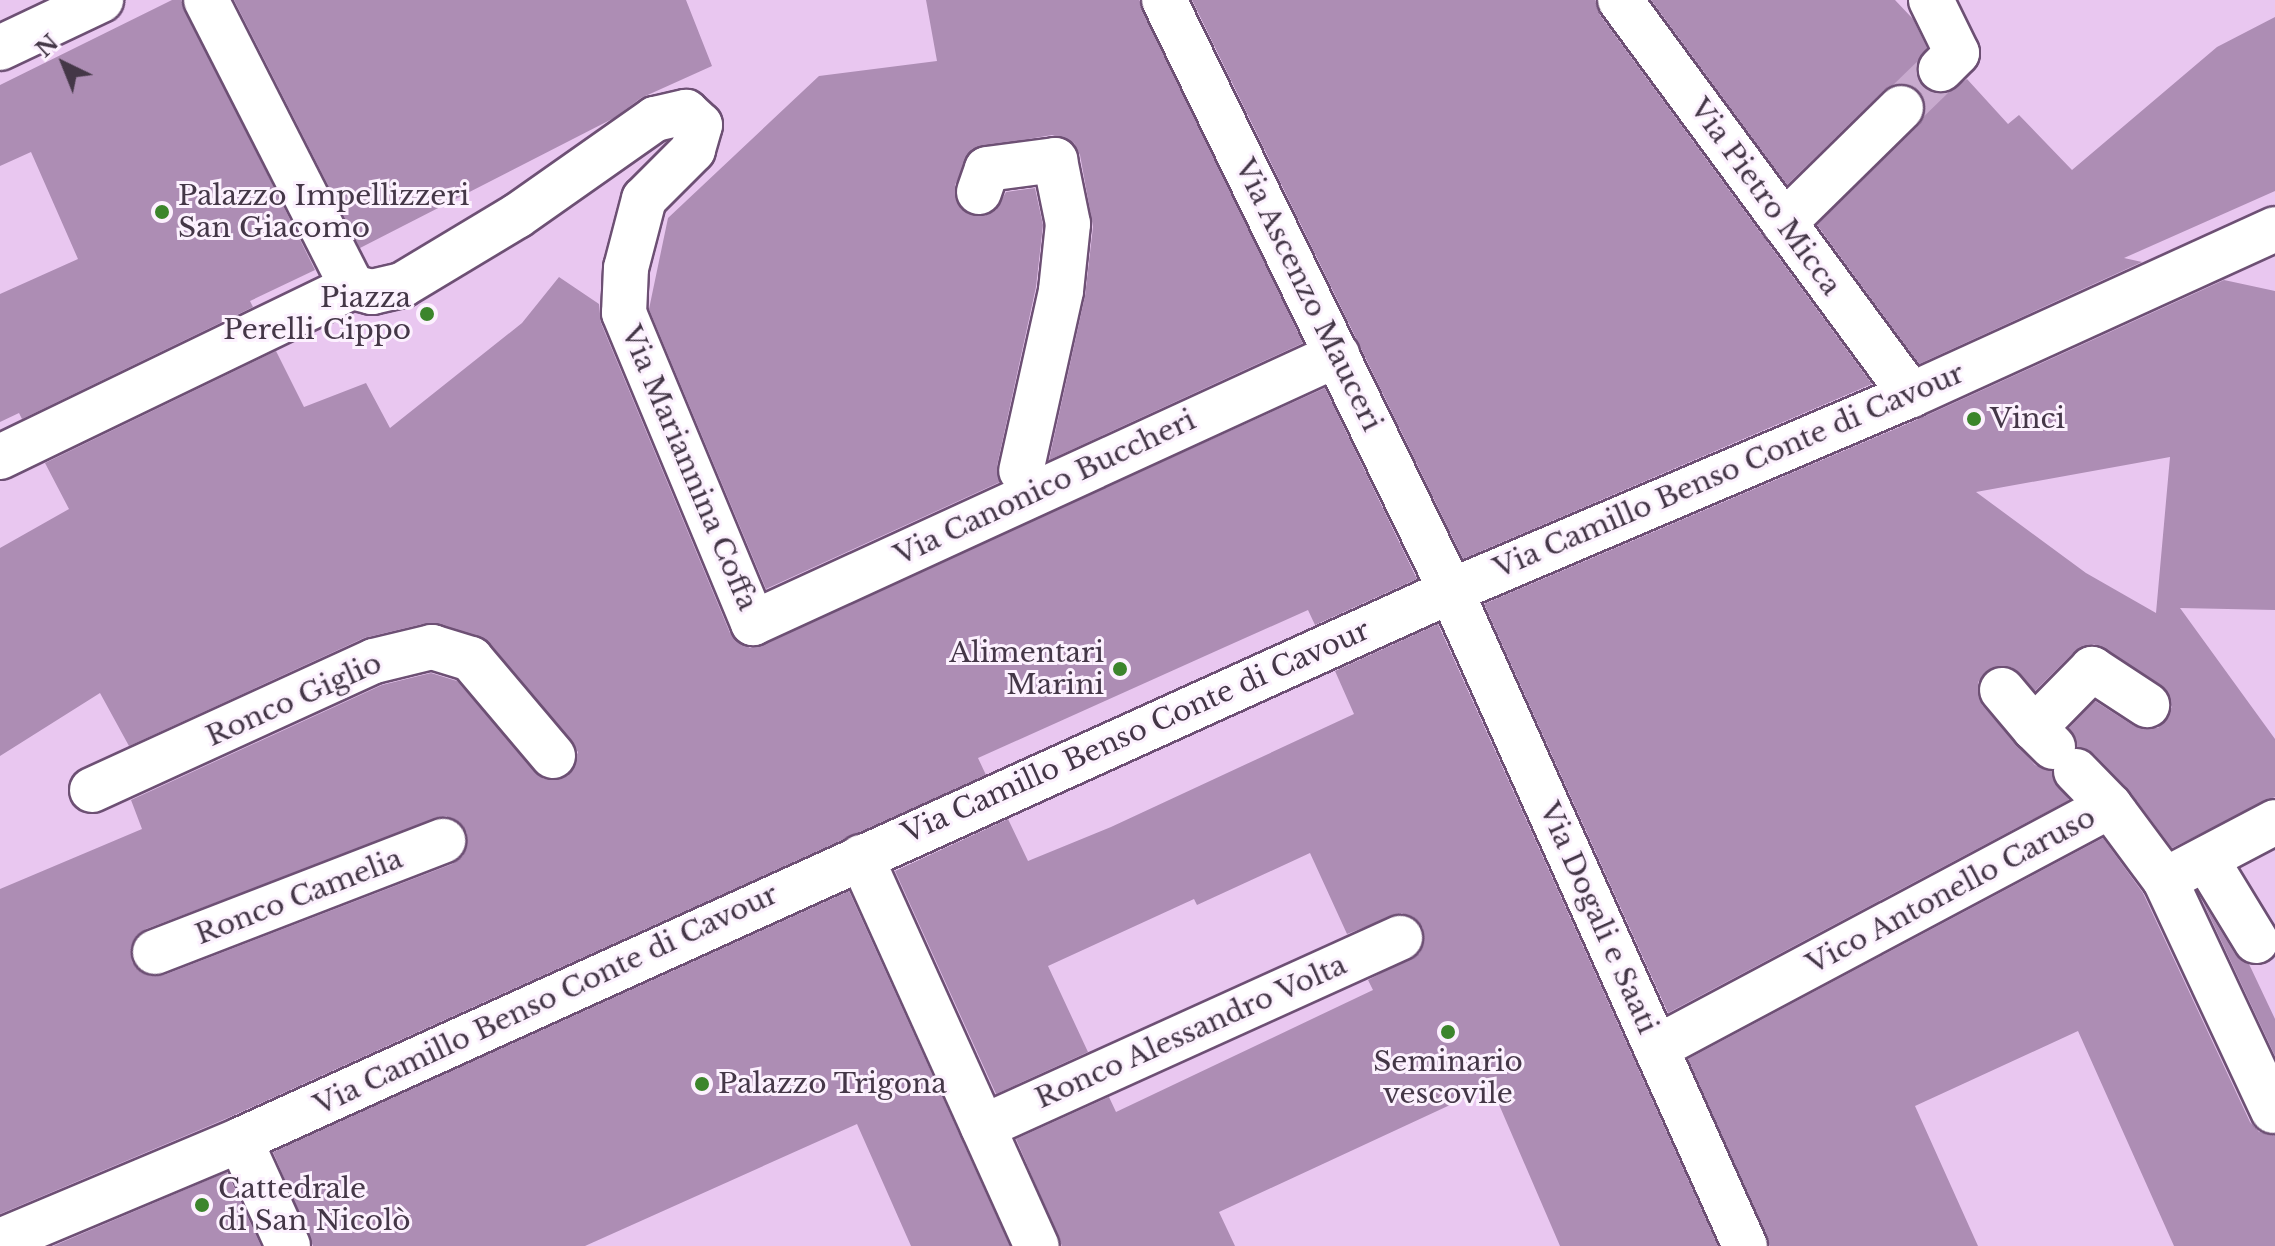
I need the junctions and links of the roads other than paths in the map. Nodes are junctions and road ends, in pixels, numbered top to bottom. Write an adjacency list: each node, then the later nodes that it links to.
1 (101, 0): 6 (street)
2 (206, 0): 12 (street)
3 (1164, 0): 13 (street, Via Ascenzo Mauceri)
4 (1620, 0): 10 (street, Via Pietro Micca)
5 (1931, 0): 7 (street)
6 (0, 48)
7 (1941, 69)
8 (1901, 108): 10 (street)
9 (979, 192): 16 (street)
10 (1784, 223): 14 (street, Via Pietro Micca)
11 (2269, 240): 14 (street, Via Camillo Benso Conte di Cavour)
12 (336, 283): 15 (street); 18 (street, Via Mariannina Coffa)
13 (1337, 355): 17 (street, Via Ascenzo Mauceri); 18 (street, Via Canonico Buccheri)
14 (1911, 395): 17 (street, Via Camillo Benso Conte di Cavour)
15 (0, 457)
16 (1021, 471)
17 (1451, 591): 27 (street, Via Camillo Benso Conte di Cavour); 33 (street, Via Dogali e Saati)
18 (753, 623)
19 (2002, 690): 21 (street)
20 (2147, 705): 21 (street)
21 (2054, 748): 24 (street)
22 (553, 756): 23 (street, Ronco Giglio)
23 (92, 790)
24 (2110, 806): 29 (street, Vico Antonello Caruso); 33 (street, Vico Antonello Caruso)
25 (2275, 822): 28 (street)
26 (443, 841): 32 (street, Ronco Camelia)
27 (861, 857): 35 (street); 36 (street, Via Camillo Benso Conte di Cavour)
28 (2206, 859): 29 (street); 31 (street)
29 (2165, 880): 34 (street, Vico Antonello Caruso)
30 (1400, 938): 35 (street, Ronco Alessandro Volta)
31 (2256, 941)
32 (155, 952)
33 (1656, 1048): 40 (street, Via Dogali e Saati)
34 (2273, 1111)
35 (983, 1127): 39 (street)
36 (240, 1140): 37 (street, Via Camillo Benso Conte di Cavour); 38 (street)
37 (0, 1241)
38 (288, 1246)
39 (1037, 1246)
40 (1745, 1246)

